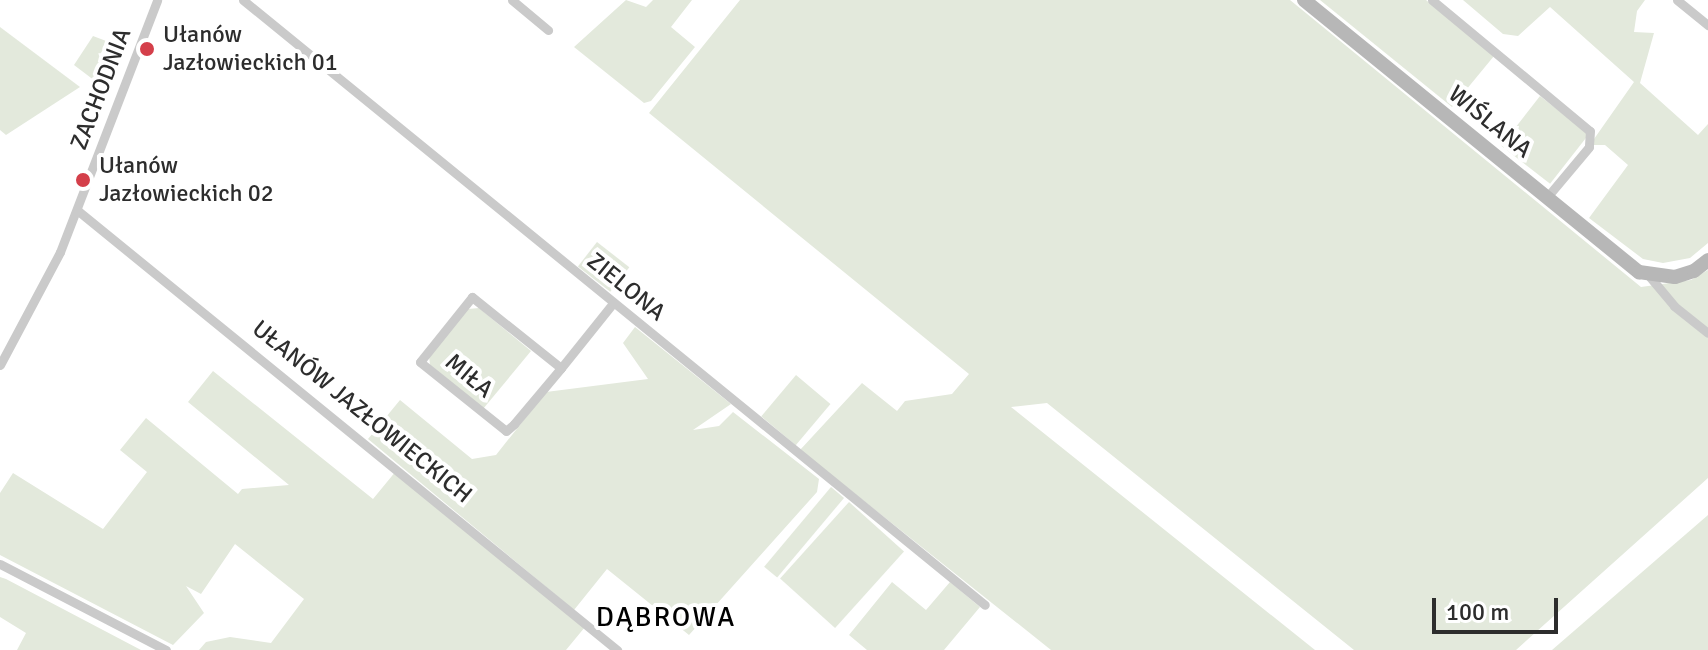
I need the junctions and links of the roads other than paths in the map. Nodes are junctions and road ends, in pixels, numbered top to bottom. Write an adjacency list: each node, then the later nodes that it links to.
1 (157, 0): 10 (street, ZACHODNIA)
2 (243, 0): 13 (street, ZIELONA)
3 (512, 0): 8 (street)
4 (1304, 0): 9 (main road, WIŚLANA)
5 (1432, 0): 9 (street)
6 (1677, 0): 7 (street)
7 (1708, 25)
8 (548, 30)
9 (1547, 197): 12 (main road, WIŚLANA)
10 (77, 210): 15 (street, ZACHODNIA); 20 (street, UŁANÓW JAZŁOWIECKICH)
11 (1708, 260): 12 (main road)
12 (1650, 277): 14 (street)
13 (613, 303): 16 (street, MIŁA); 18 (street, ZIELONA)
14 (1708, 333)
15 (0, 365)
16 (561, 368): 16 (street, MIŁA)
17 (0, 564): 19 (street)
18 (985, 605)
19 (166, 650)
20 (617, 650)

